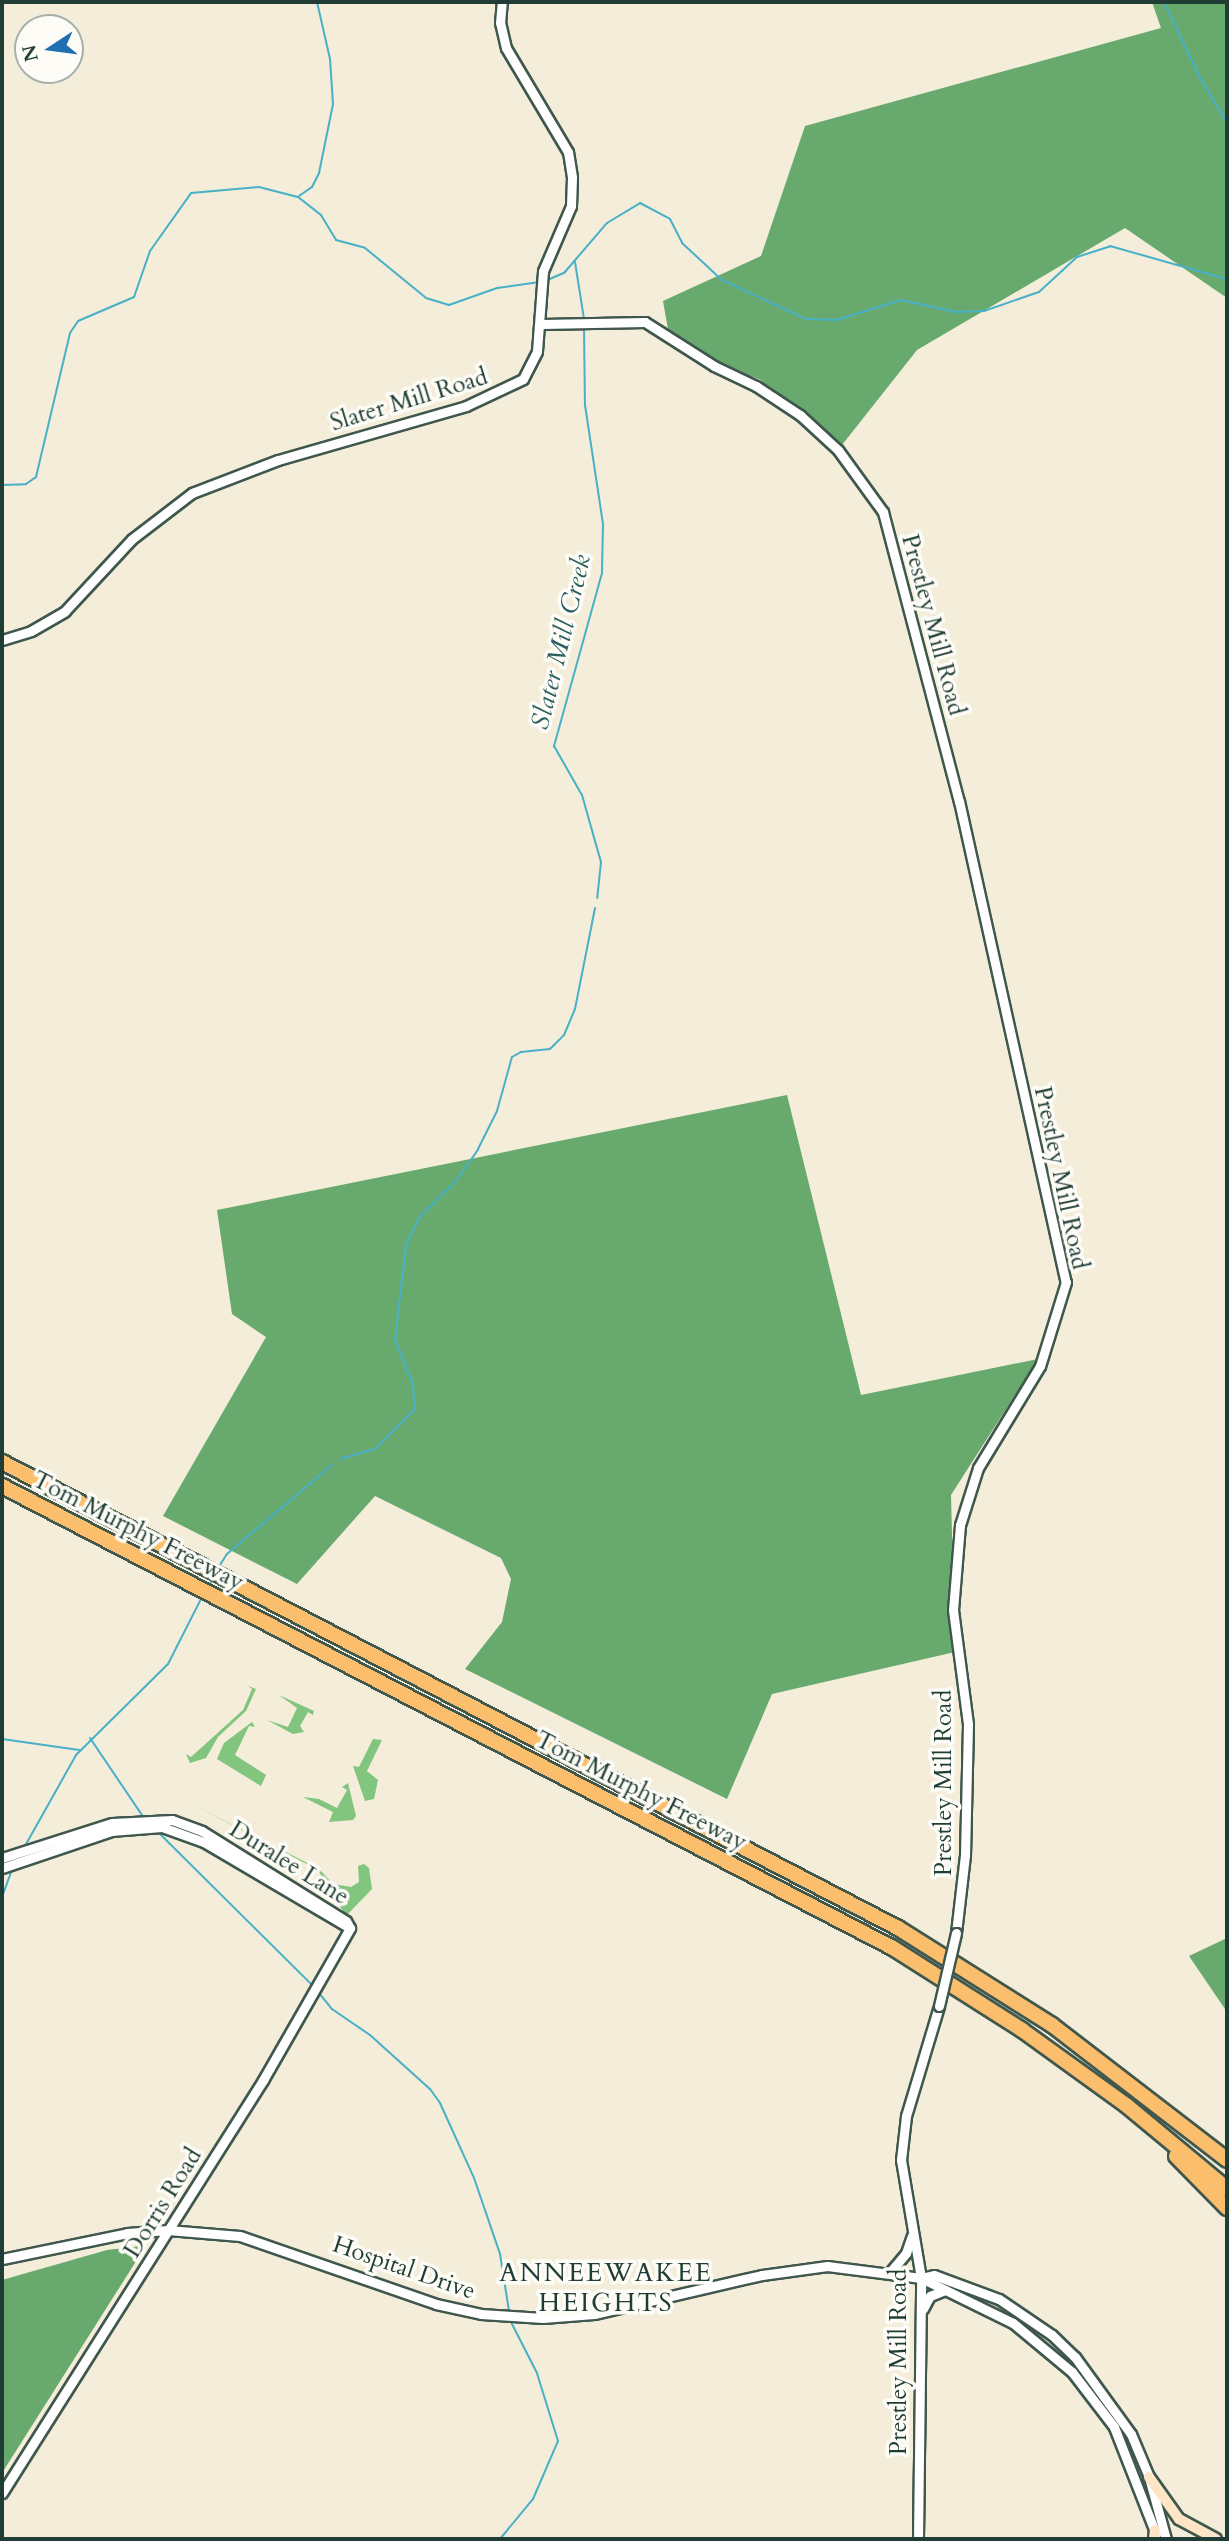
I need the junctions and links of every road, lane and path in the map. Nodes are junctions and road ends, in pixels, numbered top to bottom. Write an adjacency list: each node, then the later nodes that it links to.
1 (502, 2): 2 (street, Slater Mill Road)
2 (542, 324): 3 (street, Slater Mill Road); 14 (street, Prestley Mill Road, bridge)
3 (2, 640)
4 (2, 1462): 10 (highway, Tom Murphy Freeway)
5 (2, 1486): 9 (highway, Tom Murphy Freeway)
6 (2, 1858): 8 (street, Duralee Lane)
7 (2, 1868): 8 (street, Duralee Lane)
8 (349, 1928): 13 (street, Dorris Road)
9 (1126, 2105): 11 (highway, Tom Murphy Freeway); 12 (highway)
10 (1227, 2160)
11 (1227, 2189)
12 (1227, 2208)
13 (168, 2230): 15 (street, Hospital Drive); 16 (street, Hospital Drive); 21 (street, Dorris Road)
14 (913, 2231): 16 (street); 17 (street, Prestley Mill Road)
15 (2, 2259)
16 (891, 2271): 17 (street, Hospital Drive)
17 (921, 2278): 18 (street, Hospital Drive); 19 (street, Prestley Mill Road); 20 (street, Hospital Drive)
18 (945, 2290): 19 (street); 22 (street, Hospital Drive)
19 (921, 2314): 23 (street, Prestley Mill Road)
20 (1149, 2477): 24 (street, Hospital Drive); 25 (main road)
21 (2, 2493)
22 (1155, 2536)
23 (918, 2539)
24 (1166, 2539)
25 (1216, 2539)

